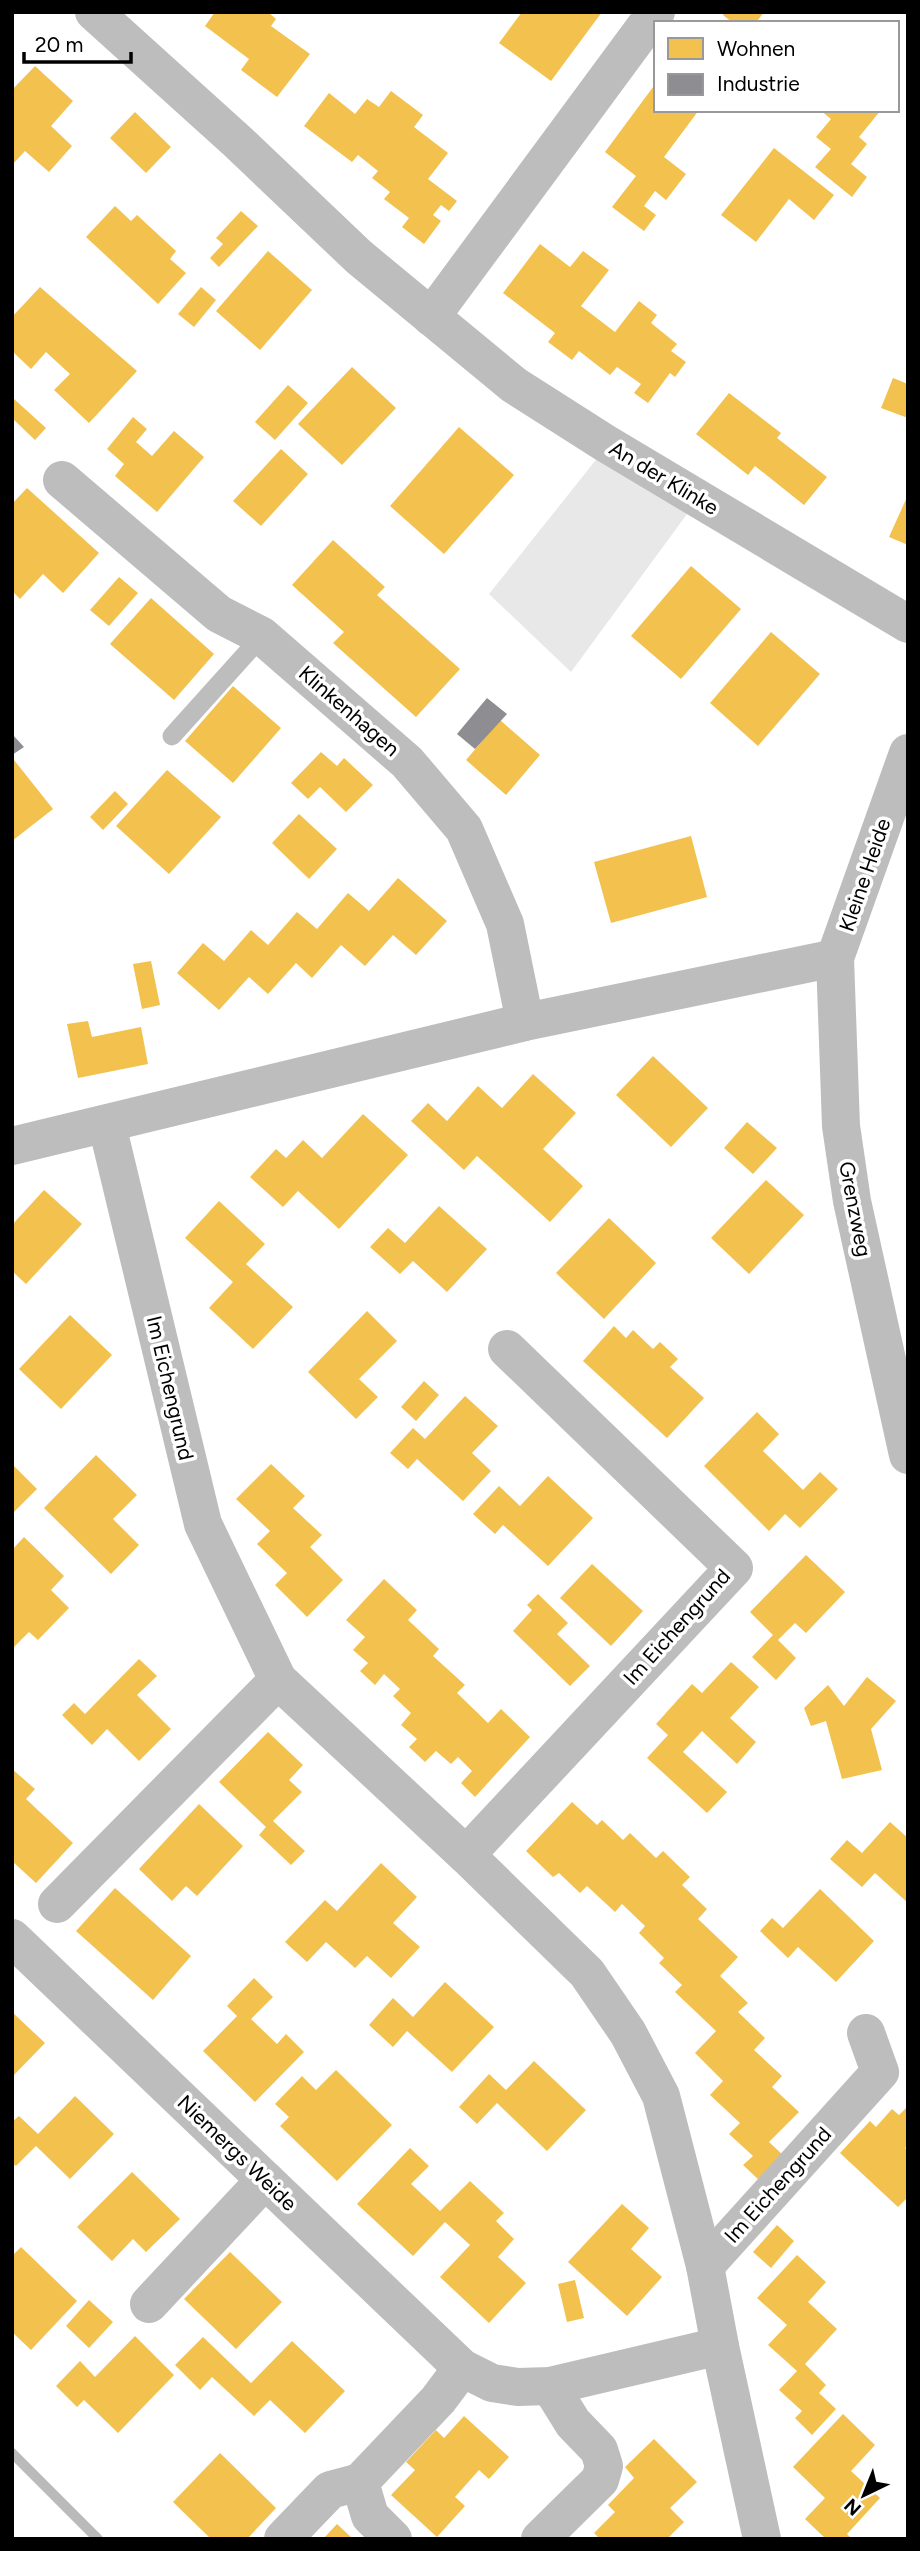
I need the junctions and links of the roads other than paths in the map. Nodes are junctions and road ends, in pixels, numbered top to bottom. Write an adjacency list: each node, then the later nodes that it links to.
1 (94, 12): 3 (street, An der Klinke)
2 (658, 12): 3 (street)
3 (431, 317): 5 (street, An der Klinke)
4 (62, 480): 6 (street, Klinkenhagen)
5 (908, 624)
6 (262, 636): 7 (lane); 10 (street, Klinkenhagen)
7 (172, 736)
8 (908, 752): 9 (street, Kleine Heide)
9 (835, 958): 10 (street); 14 (street, Grenzweg)
10 (525, 1022): 11 (street)
11 (107, 1125): 12 (street); 15 (street, Im Eichengrund)
12 (12, 1146)
13 (507, 1349): 16 (street, Im Eichengrund)
14 (908, 1455)
15 (278, 1680): 16 (street, Im Eichengrund); 17 (street)
16 (467, 1855): 21 (street, Im Eichengrund)
17 (57, 1904)
18 (14, 1944): 20 (street, Niemergs Weide)
19 (866, 2033): 21 (street, Im Eichengrund)
20 (265, 2180): 22 (street); 24 (street, Niemergs Weide)
21 (705, 2266): 23 (street, Im Eichengrund)
22 (149, 2304)
23 (720, 2346): 25 (street, Niemergs Weide); 30 (street, Im Eichengrund)
24 (461, 2368): 25 (street, Niemergs Weide); 26 (street)
25 (550, 2386): 29 (street)
26 (360, 2482): 27 (street); 28 (street)
27 (283, 2539)
28 (393, 2539)
29 (540, 2539)
30 (762, 2539)

